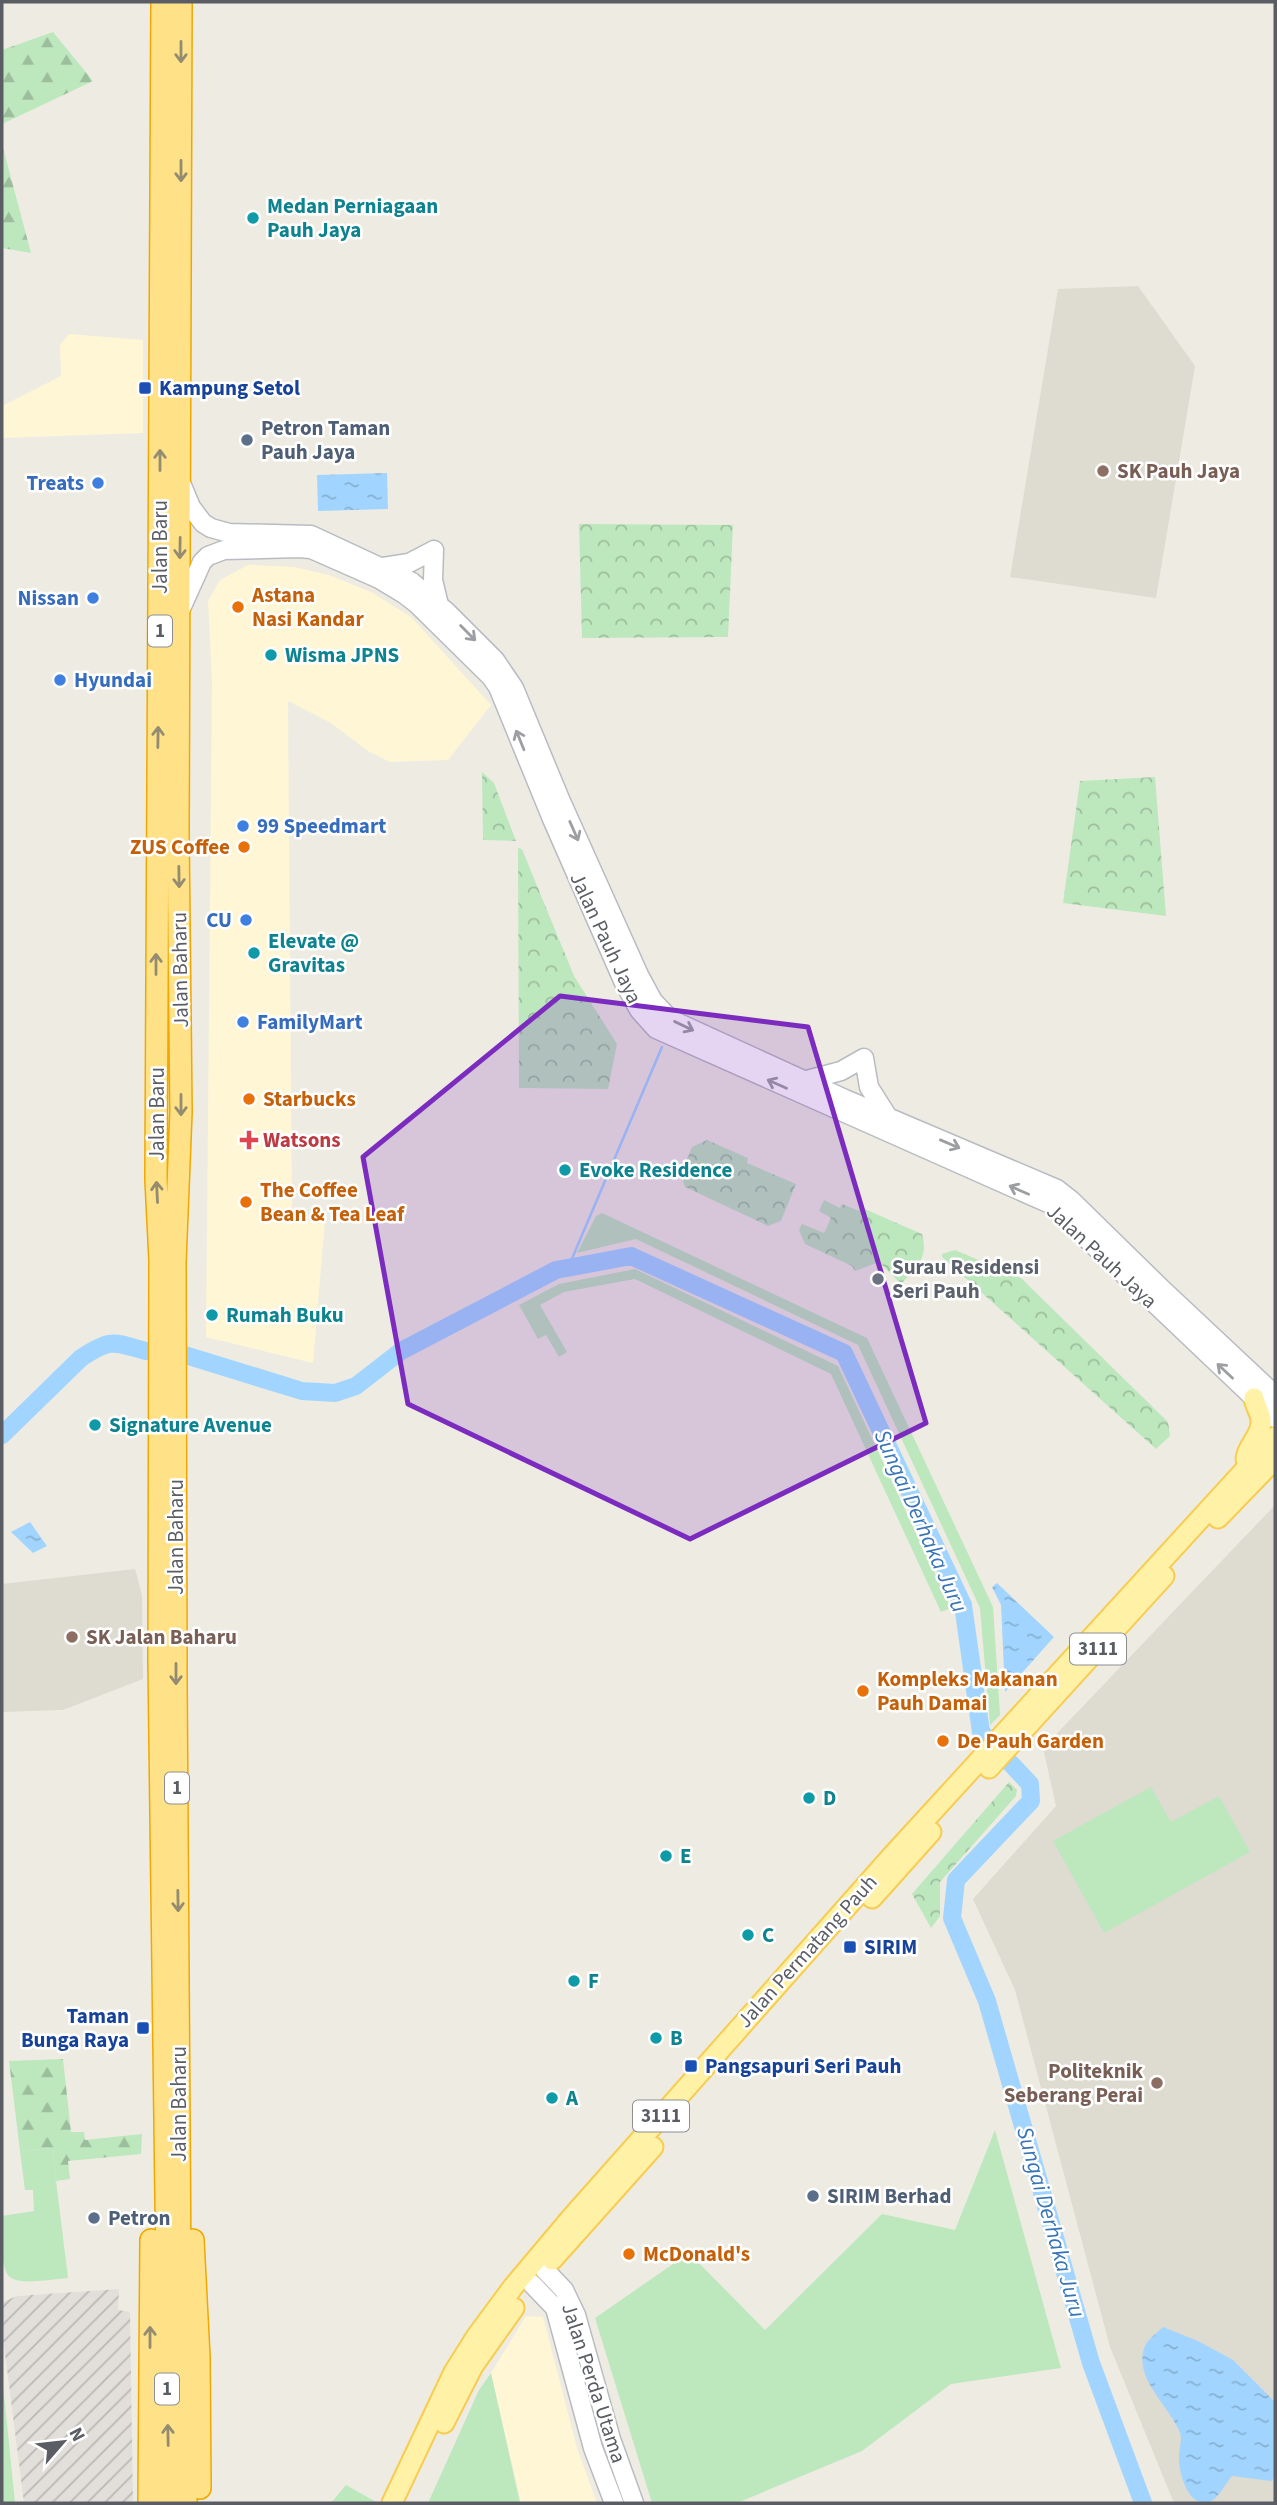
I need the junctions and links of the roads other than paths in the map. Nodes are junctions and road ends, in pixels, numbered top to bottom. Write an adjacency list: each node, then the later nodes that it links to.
1 (162, 2): 9 (highway, Jalan Baru / 1, one-way to 1)
2 (181, 2): 3 (highway, Jalan Baru / 1, one-way to 3)
3 (181, 483): 4 (street, Jalan Pauh Jaya); 6 (highway, Jalan Baru / 1, one-way to 6)
4 (383, 567): 5 (street, Jalan Pauh Jaya); 5 (street)
5 (439, 605): 7 (street, Jalan Pauh Jaya, one-way to 7)
6 (179, 613): 9 (highway, Jalan Baharu / 1, one-way to 9); 11 (street, Jalan Pauh Jaya, one-way to 6)
7 (807, 1080): 8 (street, Jalan Pauh Jaya); 8 (street)
8 (888, 1117): 10 (street, Jalan Pauh Jaya, one-way to 10)
9 (168, 1261): 18 (highway, Jalan Baharu / 1)
10 (1275, 1395)
11 (1254, 1398): 12 (street, Jalan Pauh Jaya); 15 (main road)
12 (1275, 1418)
13 (1275, 1437): 15 (main road, Jalan Permatang Pauh / 3111)
14 (1275, 1459): 16 (main road, Jalan Permatang Pauh / 3111)
15 (1245, 1467): 16 (main road, Jalan Permatang Pauh / 3111)
16 (1018, 1727): 17 (main road, Jalan Permatang Pauh / 3111)
17 (982, 1766): 20 (main road, Jalan Permatang Pauh / 3111); 25 (main road, Jalan Permatang Pauh / 3111)
18 (172, 2168): 19 (highway, Jalan Baharu / 1); 21 (highway, one-way to 18); 24 (highway)
19 (173, 2276): 22 (highway, Jalan Baharu / 1, one-way to 19); 23 (highway, Jalan Baharu / 1)
20 (538, 2276): 26 (main road, Jalan Permatang Pauh / 3111); 27 (street, Jalan Perda Utama); 28 (street, Jalan Perda Utama)
21 (149, 2503)
22 (170, 2503)
23 (186, 2503)
24 (200, 2503)
25 (392, 2503)
26 (407, 2503)
27 (614, 2503)
28 (634, 2503)

